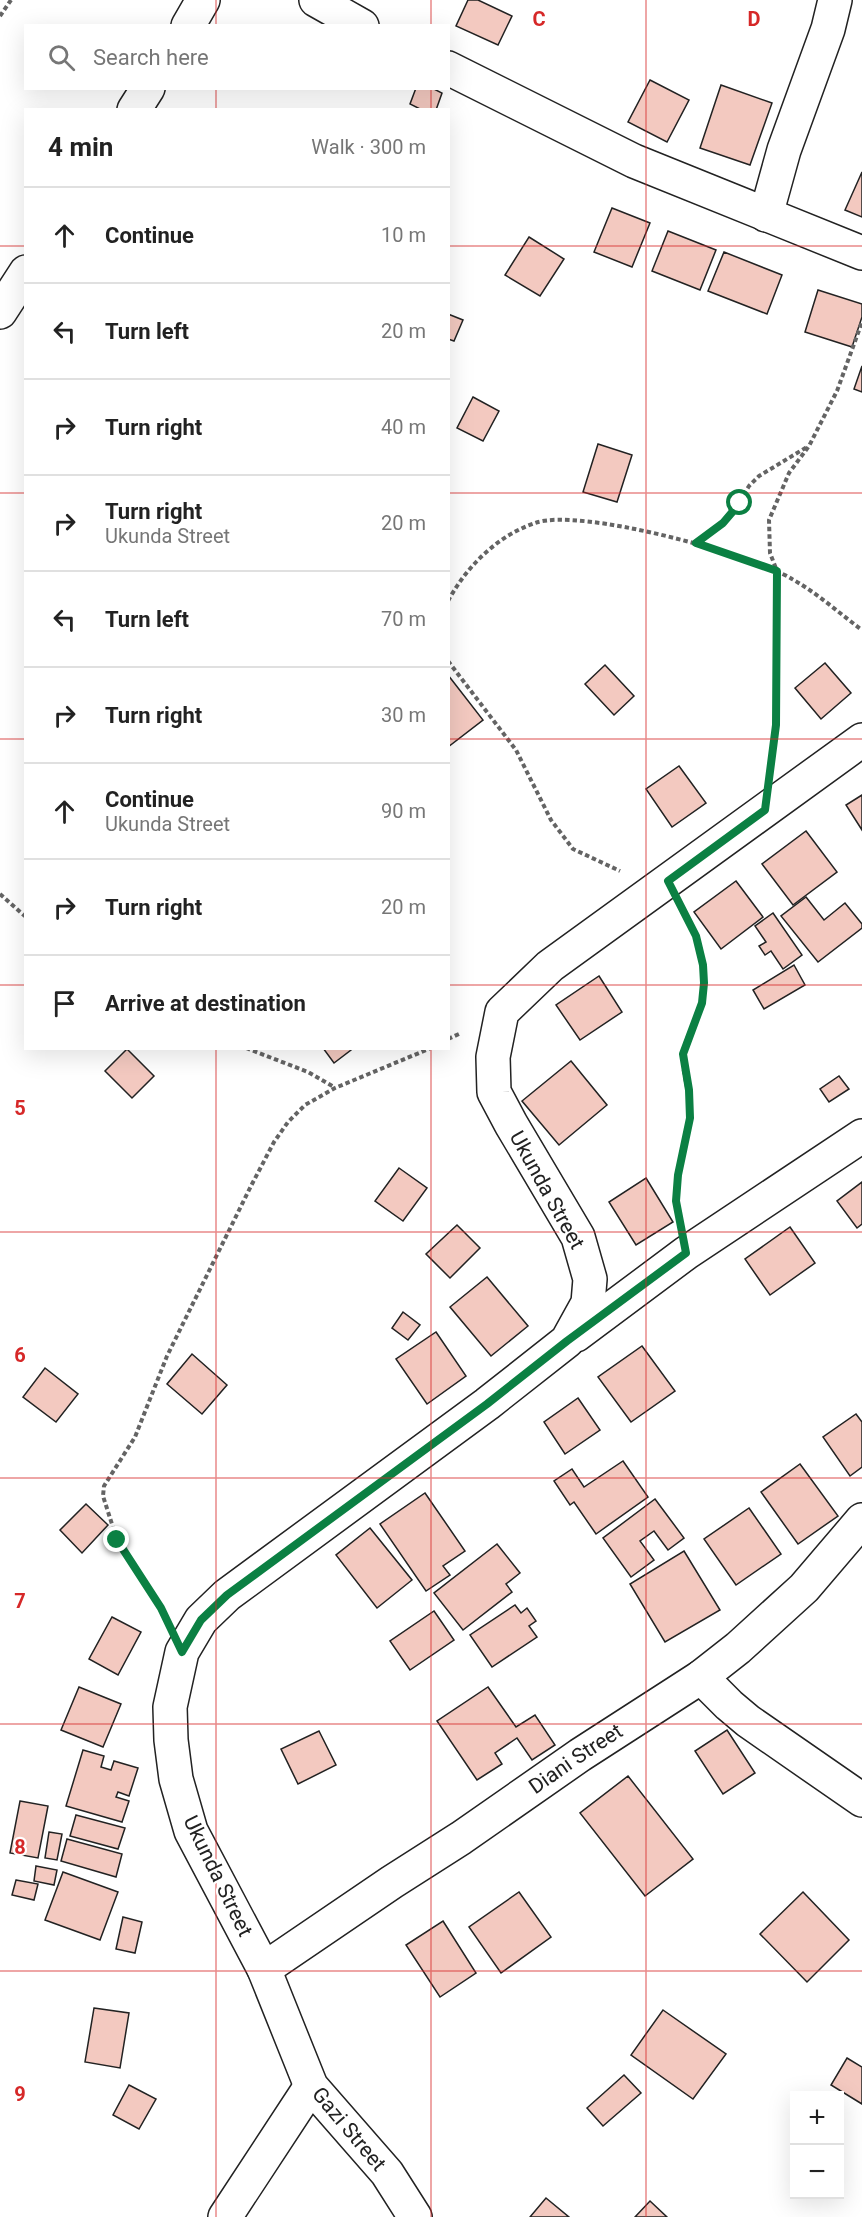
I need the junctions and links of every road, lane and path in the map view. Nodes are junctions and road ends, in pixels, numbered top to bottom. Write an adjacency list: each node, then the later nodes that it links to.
1 (11, 0): 5 (path)
2 (203, 0): 6 (street)
3 (316, 0): 7 (street)
4 (835, 0): 11 (street)
5 (0, 16)
6 (189, 24)
7 (358, 24)
8 (450, 69): 11 (street)
9 (147, 90): 10 (street)
10 (135, 108)
11 (766, 214): 12 (street)
12 (862, 253)
13 (24, 275): 14 (street)
14 (0, 312)
15 (862, 322): 16 (path)
16 (809, 446): 17 (path); 18 (path)
17 (696, 543): 18 (path); 19 (path)
18 (777, 571): 20 (path); 23 (path)
19 (450, 598)
20 (862, 630)
21 (450, 664): 24 (path)
22 (862, 740): 23 (street, Ukunda Street)
23 (765, 810): 24 (street, Ukunda Street)
24 (668, 881): 31 (path); 32 (street, Ukunda Street)
25 (0, 894): 26 (path)
26 (24, 915)
27 (251, 1050): 29 (path)
28 (426, 1050): 29 (path)
29 (335, 1088): 34 (path)
30 (862, 1136): 31 (street)
31 (686, 1253): 32 (street)
32 (567, 1341): 34 (street, Ukunda Street)
33 (862, 1520): 35 (street, Diani Street)
34 (182, 1652): 37 (street, Ukunda Street)
35 (701, 1677): 36 (street); 37 (street, Diani Street)
36 (862, 1800)
37 (264, 1969): 38 (street, Gazi Street)
38 (311, 2086): 39 (street); 40 (street, Gazi Street)
39 (225, 2217)
40 (415, 2217)

